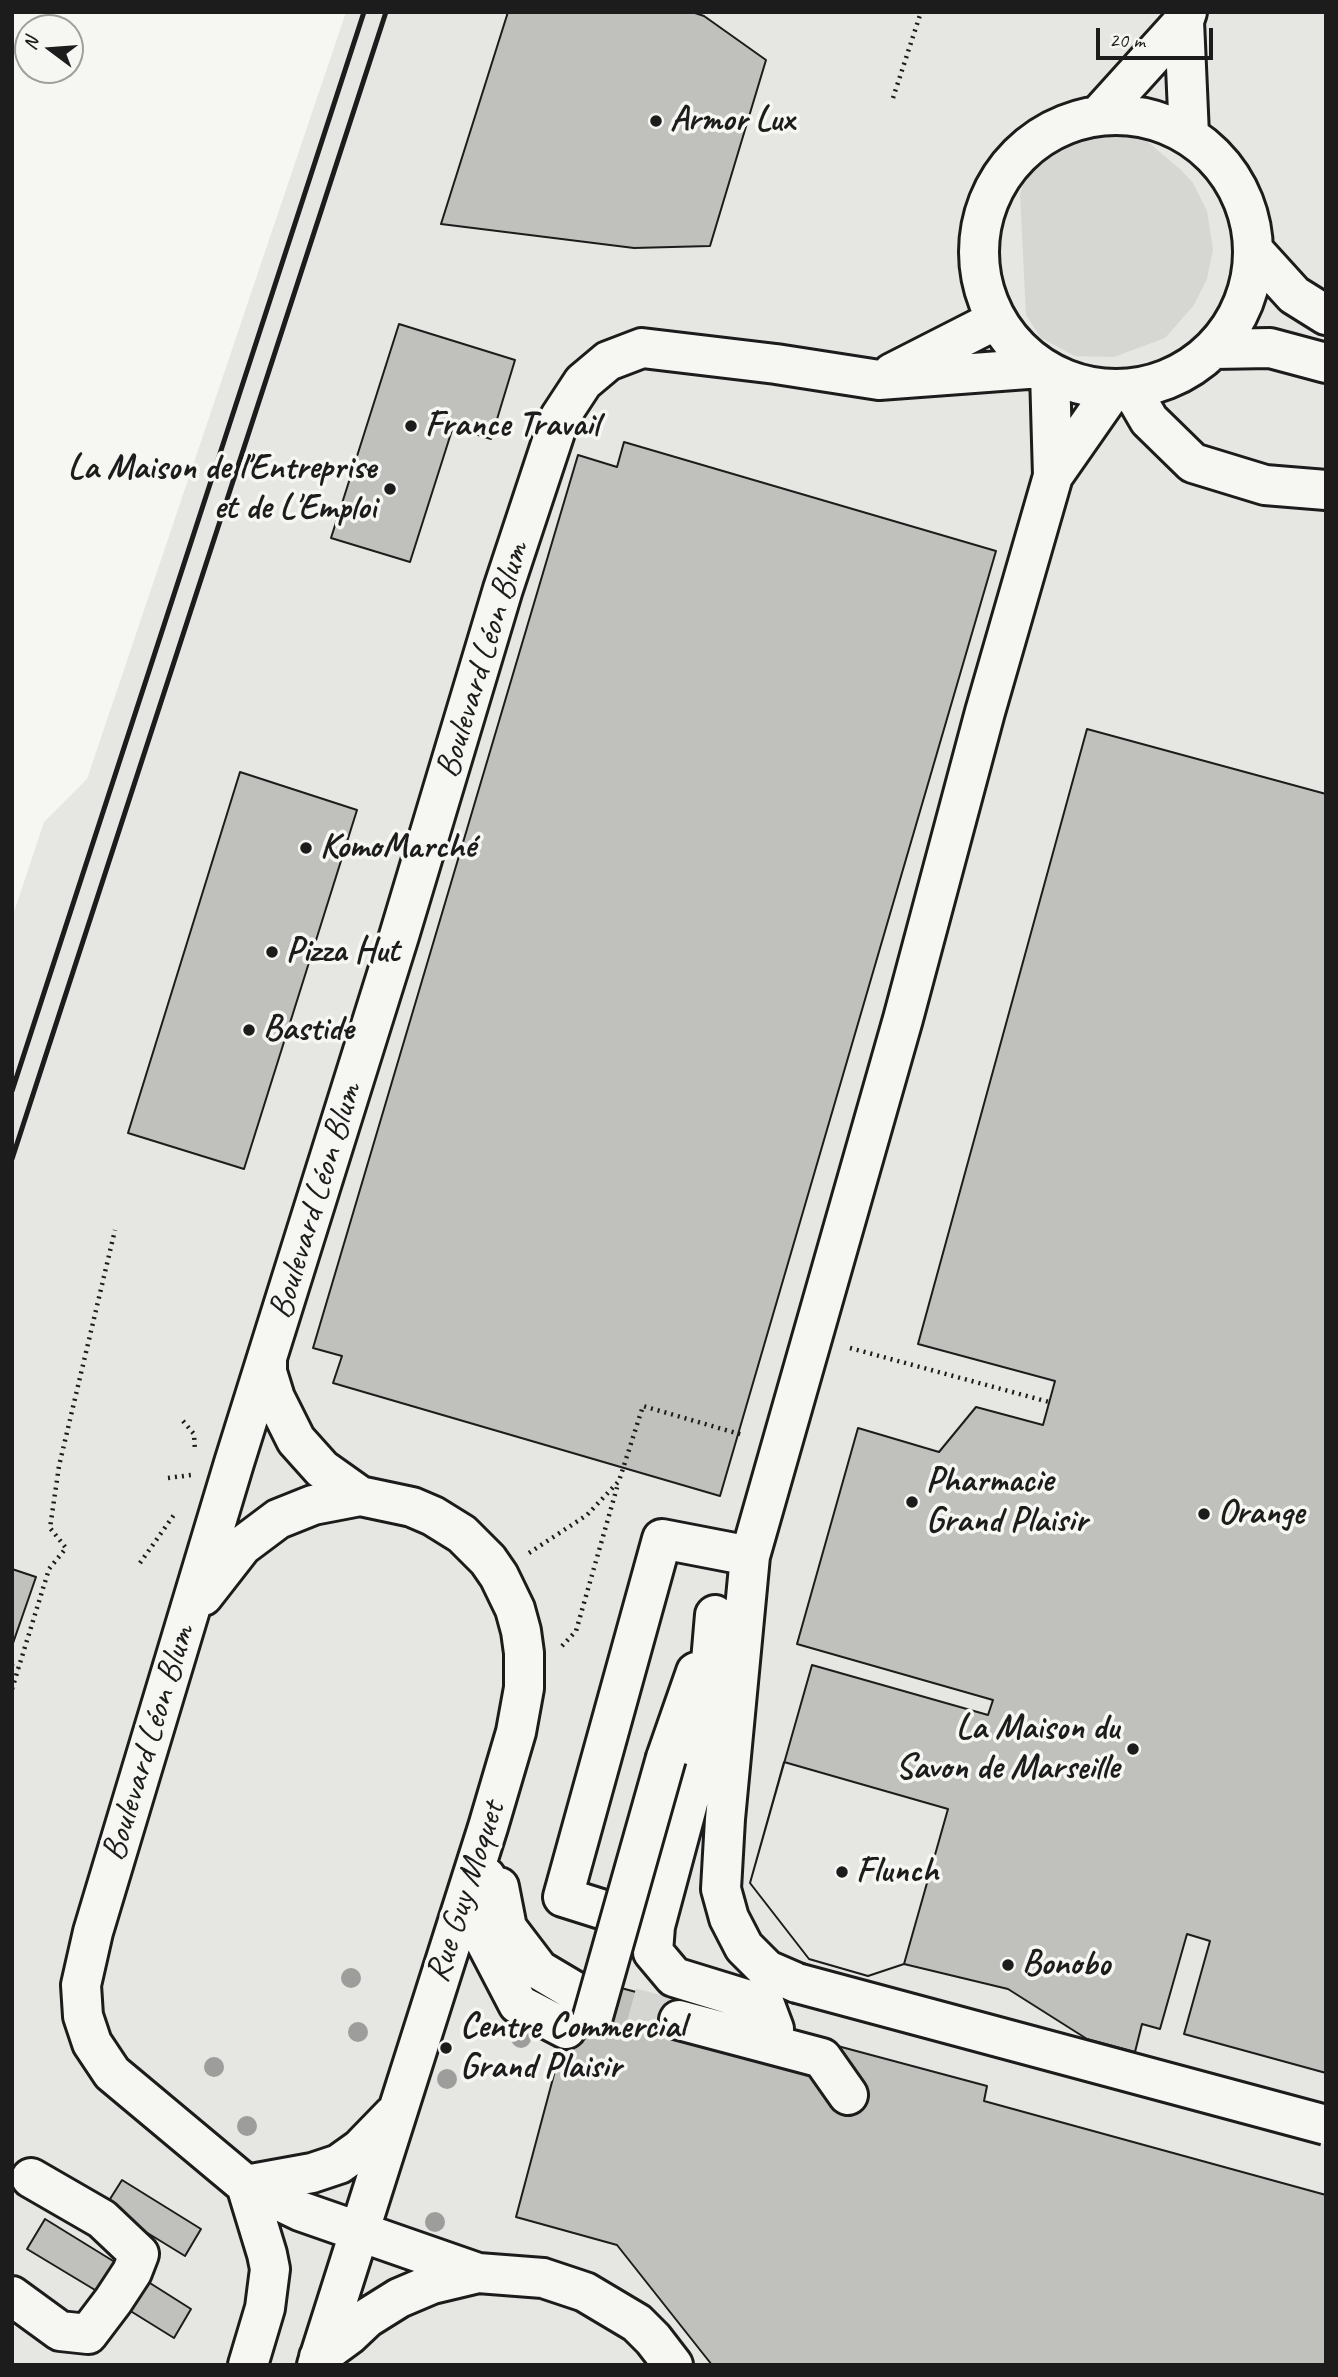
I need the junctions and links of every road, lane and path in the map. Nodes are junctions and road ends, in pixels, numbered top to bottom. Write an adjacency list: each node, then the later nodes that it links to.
1 (921, 12): 3 (path)
2 (1185, 17): 4 (street); 5 (street)
3 (893, 98)
4 (1099, 116): 5 (street, Boulevard Léon Blum); 8 (street, Boulevard Léon Blum)
5 (1189, 135): 6 (street, Boulevard Léon Blum)
6 (1254, 251): 7 (street); 9 (street, Boulevard Léon Blum)
7 (1326, 315)
8 (996, 320): 11 (street, Boulevard Léon Blum); 12 (street)
9 (1214, 349): 10 (street); 13 (street, Boulevard Léon Blum)
10 (1326, 363)
11 (1046, 371): 12 (street, Boulevard Léon Blum); 13 (street, Boulevard Léon Blum); 14 (street)
12 (879, 380): 17 (street, Boulevard Léon Blum)
13 (1122, 390): 14 (street); 15 (street)
14 (1053, 476): 18 (street)
15 (1326, 490)
16 (115, 1230): 34 (path)
17 (267, 1356): 26 (street, Rue Guy Moquet); 32 (street, Boulevard Léon Blum)
18 (799, 1382): 19 (path); 29 (street)
19 (1049, 1402)
20 (183, 1421): 22 (path)
21 (747, 1436): 24 (path)
22 (202, 1456)
23 (169, 1478): 25 (path)
24 (618, 1481): 28 (path); 35 (path)
25 (192, 1482)
26 (360, 1496): 32 (street, Rue Guy Moquet); 35 (street, Rue Guy Moquet)
27 (176, 1511): 30 (path)
28 (525, 1555)
29 (750, 1556): 31 (street); 38 (street); 43 (street, bridge)
30 (140, 1563)
31 (715, 1615): 37 (street, bridge); 38 (street)
32 (187, 1618): 45 (street, Boulevard Léon Blum)
33 (12, 1666): 34 (path)
34 (19, 1668): 36 (path)
35 (524, 1688): 37 (street, Rue Guy Moquet)
36 (12, 1689)
37 (488, 1826): 42 (street, Rue Guy Moquet)
38 (655, 1926): 40 (street)
39 (679, 2020): 41 (street)
40 (774, 2029)
41 (848, 2095)
42 (398, 2109): 45 (street); 46 (street, Rue Guy Moquet)
43 (1326, 2125)
44 (31, 2179): 48 (street)
45 (246, 2185): 46 (street, Boulevard Léon Blum); 50 (street)
46 (360, 2230): 47 (street, Boulevard Léon Blum); 49 (street, Rue Guy Moquet)
47 (478, 2273): 49 (street); 51 (street)
48 (12, 2296)
49 (318, 2361)
50 (248, 2365)
51 (673, 2365)

